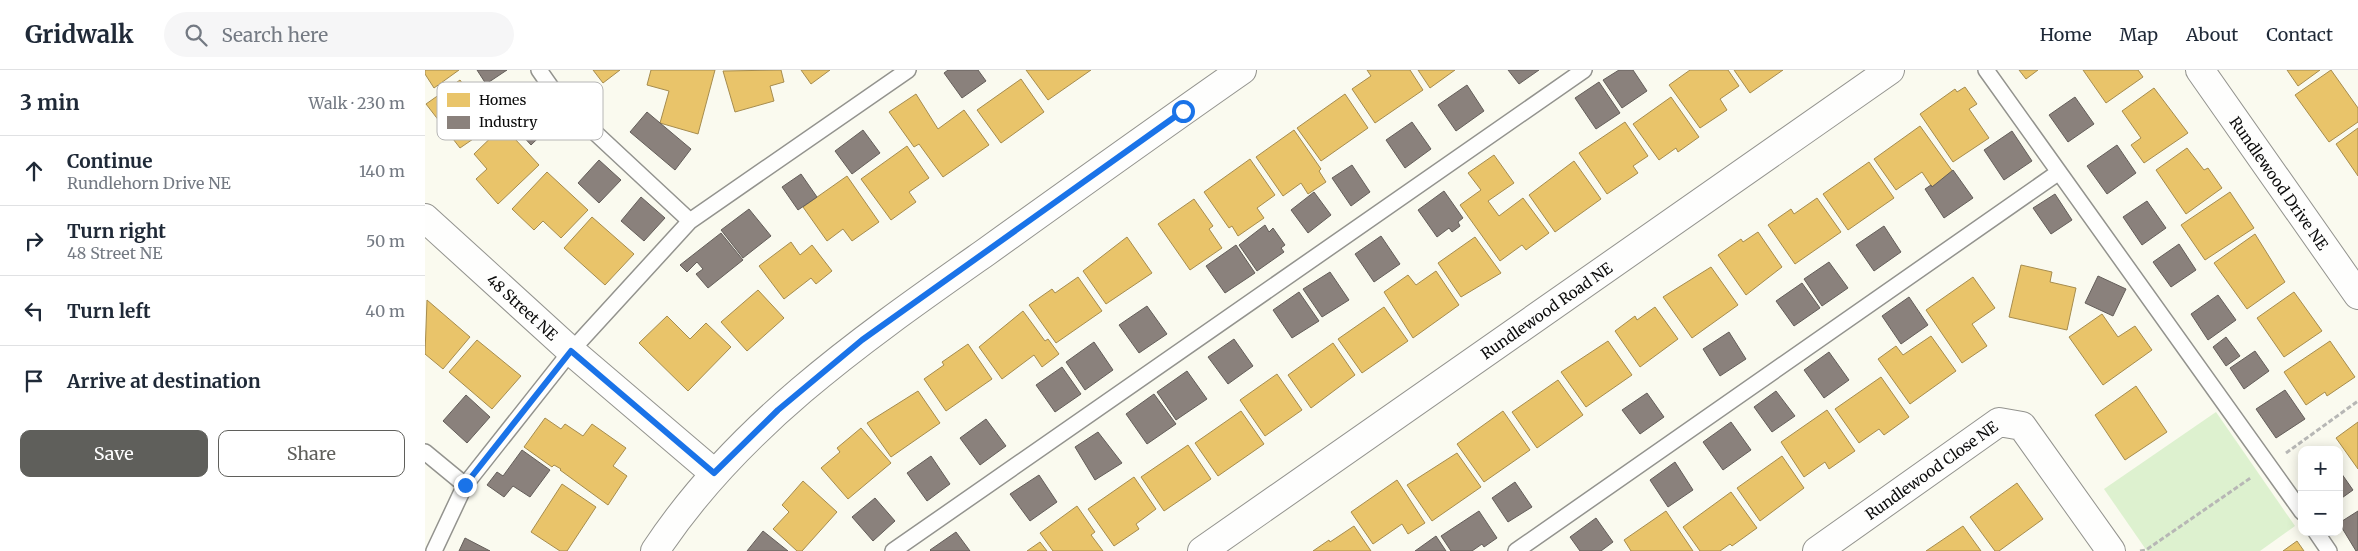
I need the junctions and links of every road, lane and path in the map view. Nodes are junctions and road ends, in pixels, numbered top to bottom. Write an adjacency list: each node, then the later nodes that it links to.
1 (539, 70): 8 (lane)
2 (908, 70): 12 (lane)
3 (1242, 70): 18 (street)
4 (1584, 70): 24 (lane)
5 (1890, 70): 25 (street, Rundlewood Road NE)
6 (1986, 70): 10 (lane)
7 (2200, 70): 13 (street, Rundlewood Drive NE)
8 (547, 82)
9 (603, 139): 12 (lane)
10 (2059, 172): 17 (lane); 26 (lane)
11 (425, 218): 14 (street, 48 Street NE)
12 (691, 220): 14 (lane)
13 (2358, 295)
14 (571, 351): 18 (street, 48 Street NE); 19 (lane)
15 (2358, 401): 17 (path)
16 (425, 452): 19 (lane)
17 (2269, 466): 20 (lane); 29 (path)
18 (714, 473): 23 (street)
19 (465, 485): 22 (lane)
20 (2298, 506)
21 (2319, 536): 30 (lane)
22 (434, 551)
23 (655, 551)
24 (893, 551)
25 (1202, 551)
26 (1516, 551)
27 (1817, 551): 28 (street, Rundlewood Close NE)
28 (2111, 551)
29 (2140, 551)
30 (2329, 551)

